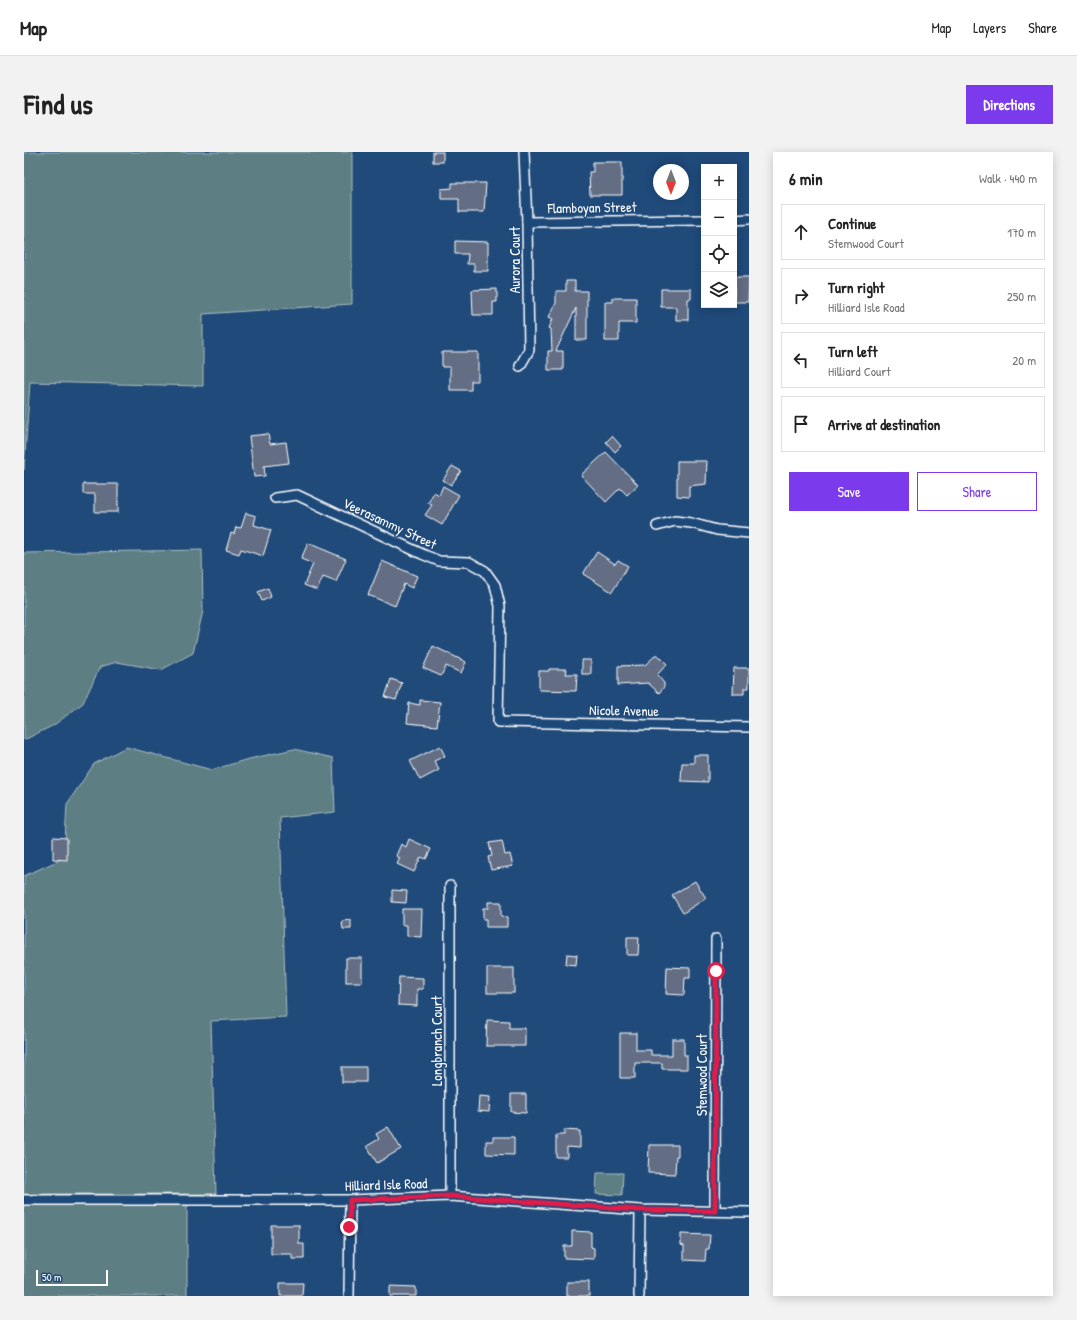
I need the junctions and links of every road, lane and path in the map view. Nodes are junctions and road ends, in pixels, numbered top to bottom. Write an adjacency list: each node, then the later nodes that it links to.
1 (524, 152): 5 (street, Aurora Court)
2 (701, 220): 5 (street, Flamboyan Street)
3 (737, 220): 4 (street)
4 (749, 220)
5 (527, 222): 6 (street, Aurora Court)
6 (520, 366)
7 (275, 498): 10 (street, Veerasammy Street)
8 (657, 526): 9 (street)
9 (749, 533)
10 (498, 722): 11 (street, Nicole Avenue)
11 (749, 727)
12 (450, 886): 14 (street, Longbranch Court)
13 (716, 939): 18 (street, Stemwood Court)
14 (450, 1196): 16 (street, Hilliard Isle Road); 17 (street, Hilliard Isle Road)
15 (24, 1200): 16 (street, Hilliard Isle Road)
16 (350, 1200): 20 (street)
17 (640, 1210): 18 (street, Hilliard Isle Road); 21 (street)
18 (715, 1211): 19 (street, Hilliard Isle Road)
19 (749, 1212)
20 (349, 1296)
21 (639, 1296)

